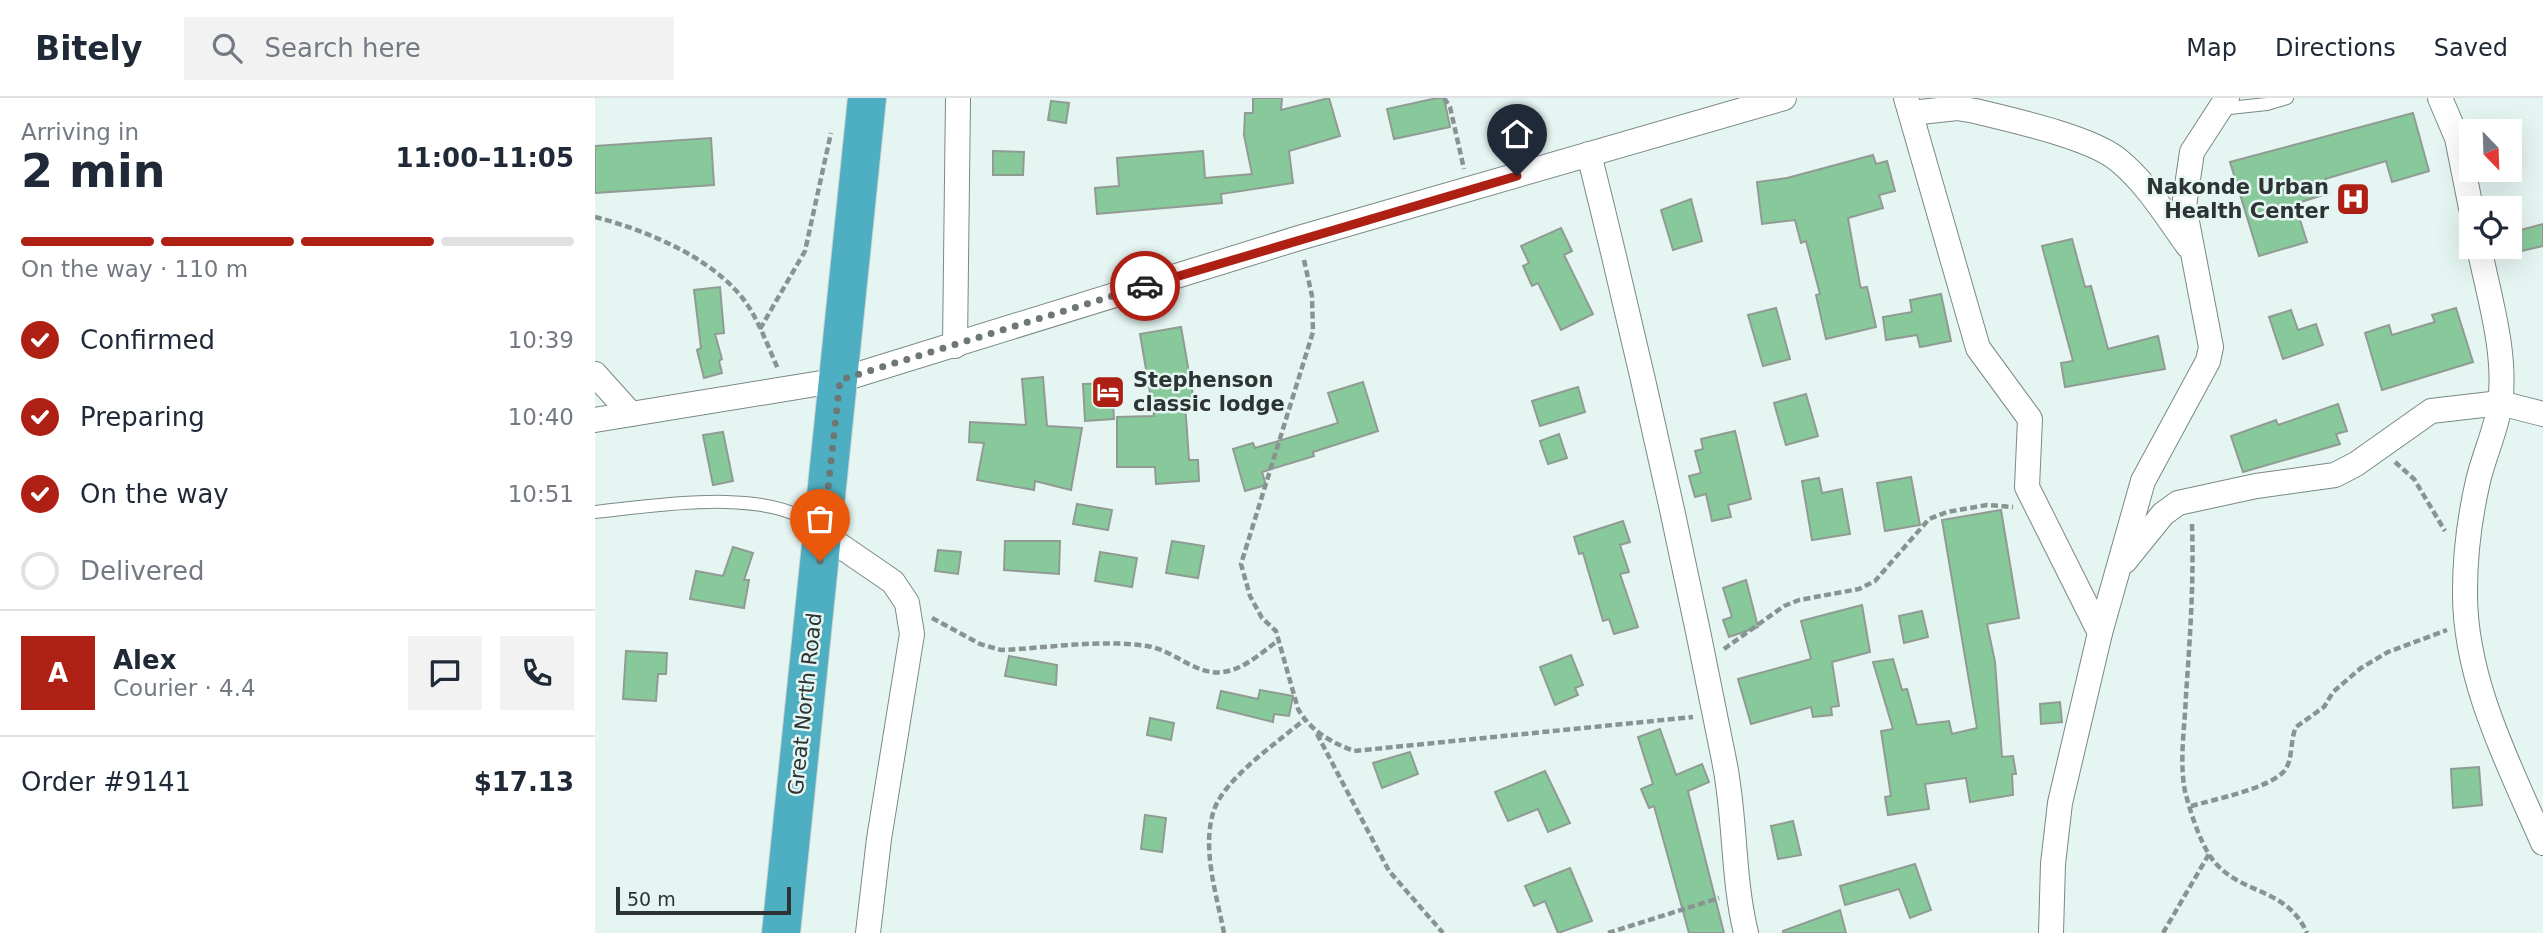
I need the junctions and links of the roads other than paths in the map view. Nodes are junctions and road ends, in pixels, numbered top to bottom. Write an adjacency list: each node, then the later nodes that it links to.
1 (867, 98): 14 (highway, Great North Road)
2 (958, 98): 12 (street)
3 (1784, 98): 8 (street)
4 (2287, 98): 6 (lane)
5 (2440, 98): 9 (street)
6 (2224, 104): 10 (street)
7 (1909, 106): 10 (street); 22 (street)
8 (1589, 154): 12 (street); 26 (street)
9 (2469, 196)
10 (2194, 256): 21 (street)
11 (2481, 259): 15 (street)
12 (955, 346): 14 (street)
13 (595, 374): 16 (street)
14 (840, 380): 16 (street); 20 (highway, Great North Road)
15 (2500, 403): 17 (street); 21 (street); 23 (street)
16 (631, 414): 18 (street)
17 (2543, 414)
18 (595, 420)
19 (595, 512): 20 (lane)
20 (823, 534): 24 (highway, Great North Road); 25 (street)
21 (2119, 568): 22 (street)
22 (2100, 633): 27 (street)
23 (2543, 843)
24 (781, 933)
25 (868, 933)
26 (1746, 933)
27 (2051, 933)

